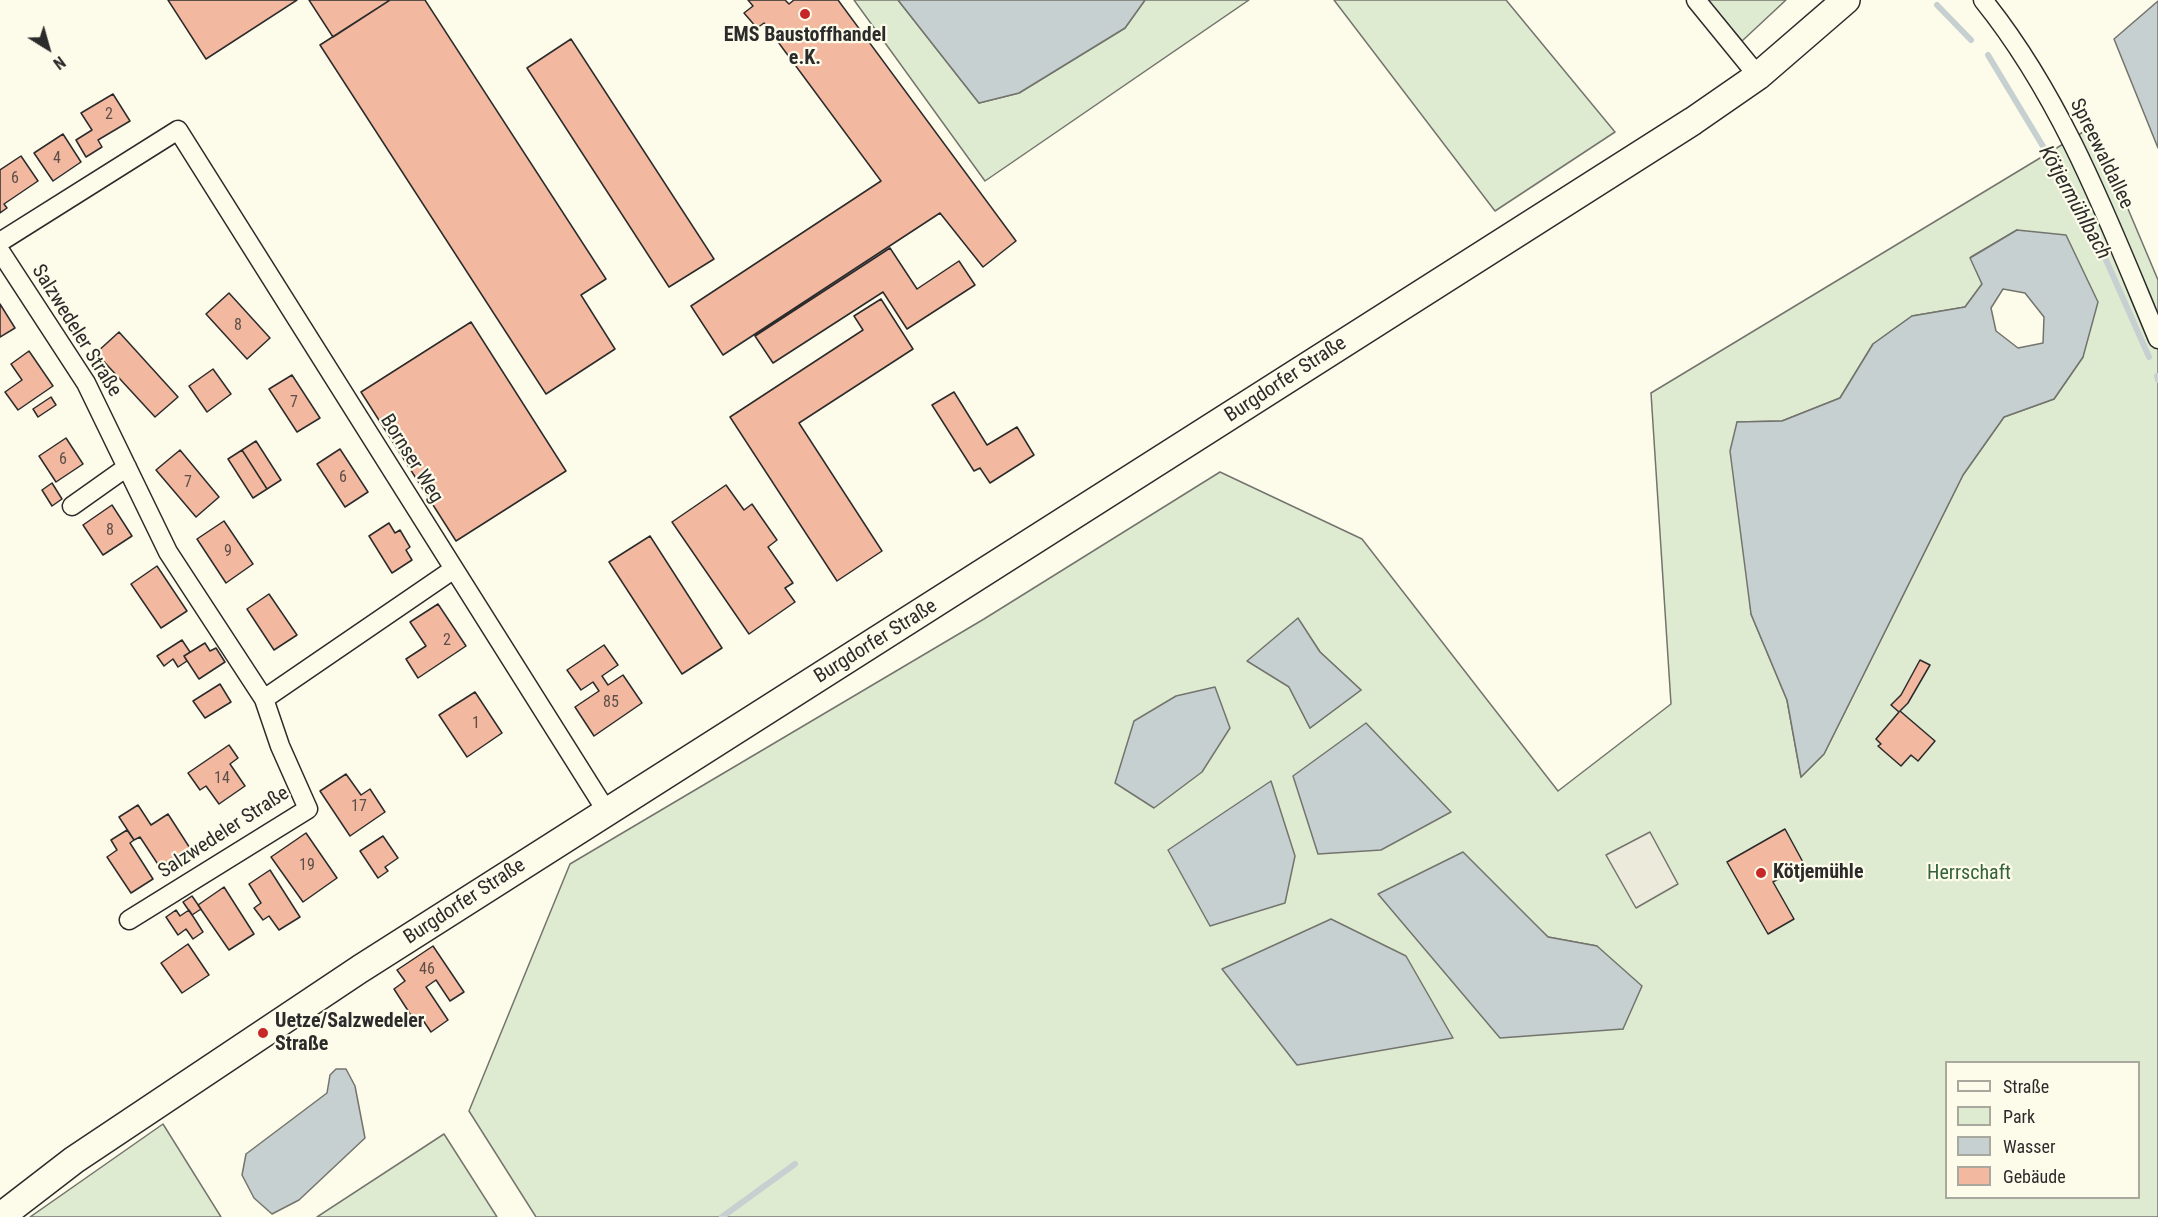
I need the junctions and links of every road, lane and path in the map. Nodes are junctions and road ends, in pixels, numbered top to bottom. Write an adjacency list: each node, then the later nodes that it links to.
1 (1696, 0): 4 (street)
2 (1983, 0): 7 (street, Spreewaldallee)
3 (1847, 1): 4 (main road, Burgdorfer Straße)
4 (1758, 76): 12 (main road, Burgdorfer Straße)
5 (0, 242): 10 (street, Bornser Weg)
6 (0, 251): 8 (street, Salzwedeler Straße)
7 (2158, 339)
8 (127, 467): 9 (street); 11 (street, Salzwedeler Straße)
9 (72, 506)
10 (454, 569): 11 (street); 12 (street, Bornser Weg)
11 (264, 699): 13 (street, Salzwedeler Straße)
12 (607, 812): 14 (main road, Burgdorfer Straße)
13 (129, 920)
14 (0, 1217)

